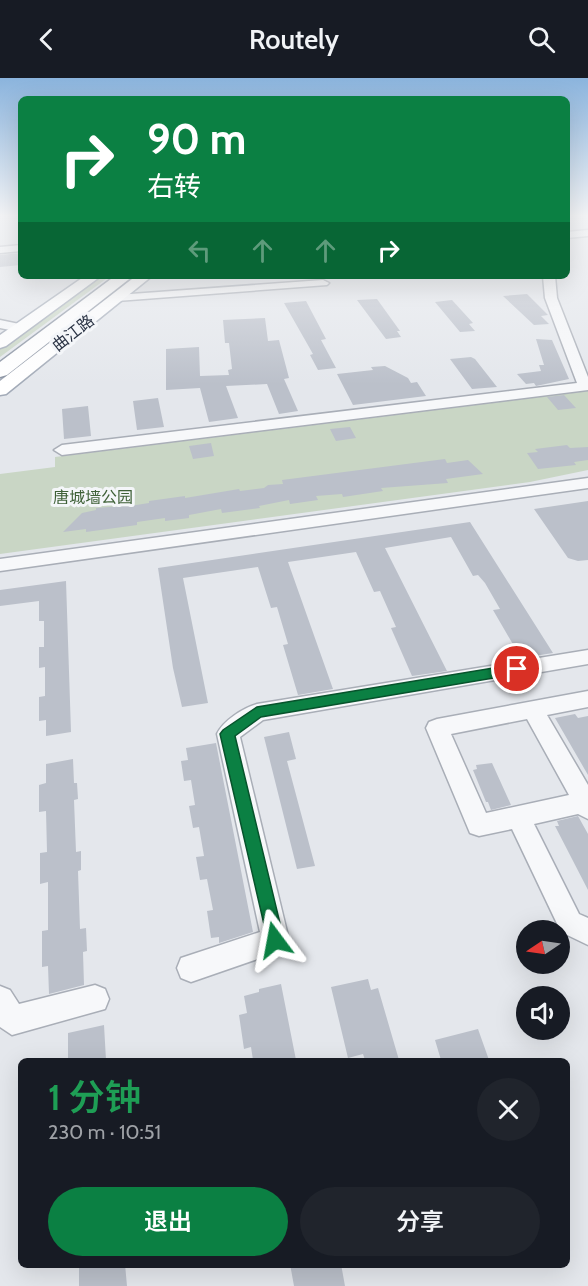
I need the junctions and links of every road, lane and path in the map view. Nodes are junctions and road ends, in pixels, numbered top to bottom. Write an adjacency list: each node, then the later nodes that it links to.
1 (90, 279): 9 (main road, 曲江路)
2 (112, 279): 11 (highway, 曲江路)
3 (134, 279): 12 (highway, 曲江路)
4 (135, 279): 7 (main road, 曲江路)
5 (549, 279): 13 (street)
6 (323, 283): 7 (street)
7 (117, 298): 14 (main road, 曲江路)
8 (0, 324): 9 (street)
9 (20, 328): 10 (main road, 曲江路)
10 (0, 343)
11 (0, 362)
12 (0, 371)
13 (587, 386): 15 (street)
14 (0, 390)
15 (62, 450)
16 (588, 483): 17 (street)
17 (0, 565)
18 (588, 657): 24 (street)
19 (588, 699): 20 (street)
20 (533, 710): 21 (street); 22 (street)
21 (586, 806): 22 (street)
22 (518, 816): 23 (street)
23 (588, 933)
24 (191, 968)
25 (95, 999): 26 (street)
26 (0, 1000)

